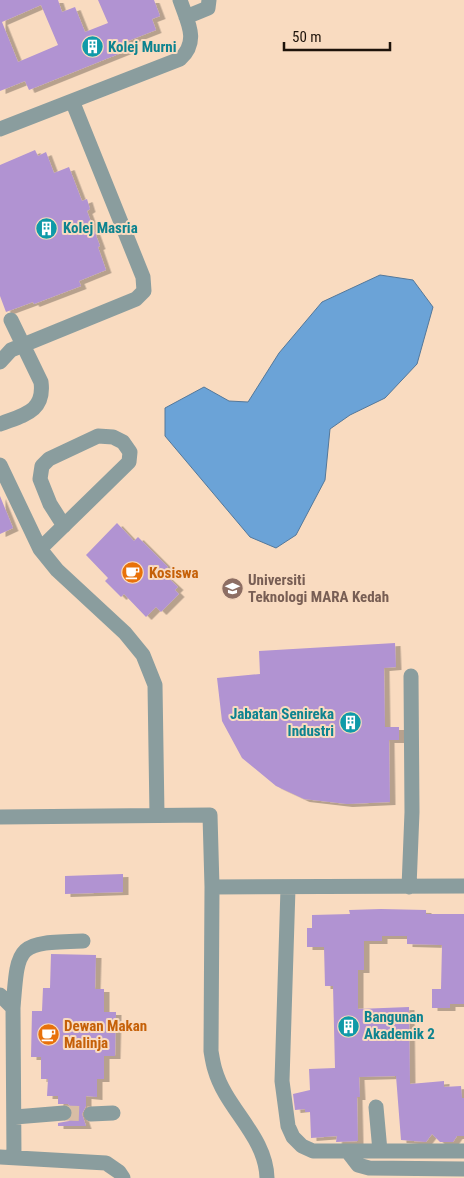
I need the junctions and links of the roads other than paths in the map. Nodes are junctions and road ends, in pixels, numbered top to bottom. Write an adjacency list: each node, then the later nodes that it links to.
1 (180, 0): 3 (street)
2 (209, 0): 3 (street)
3 (186, 17): 4 (street)
4 (73, 103): 5 (street); 7 (street)
5 (0, 129)
6 (10, 320): 7 (street)
7 (23, 345): 8 (street); 9 (street)
8 (0, 362)
9 (0, 424)
10 (0, 466): 12 (street)
11 (64, 526): 11 (street); 12 (street)
12 (40, 549): 14 (street)
13 (410, 676): 18 (street)
14 (157, 815): 15 (street); 17 (street)
15 (0, 817)
16 (464, 886): 18 (street)
17 (212, 887): 19 (street); 34 (street)
18 (409, 887): 19 (street)
19 (288, 888): 30 (street)
20 (83, 941): 22 (street)
21 (0, 995): 22 (street)
22 (14, 1008): 27 (street)
23 (376, 1107): 28 (street)
24 (64, 1113): 27 (street)
25 (113, 1113): 26 (street)
26 (91, 1114)
27 (15, 1117): 31 (street)
28 (380, 1151): 29 (street); 30 (street)
29 (464, 1151)
30 (348, 1152): 32 (street)
31 (7, 1157): 33 (street)
32 (464, 1169)
33 (123, 1178)
34 (268, 1178)

